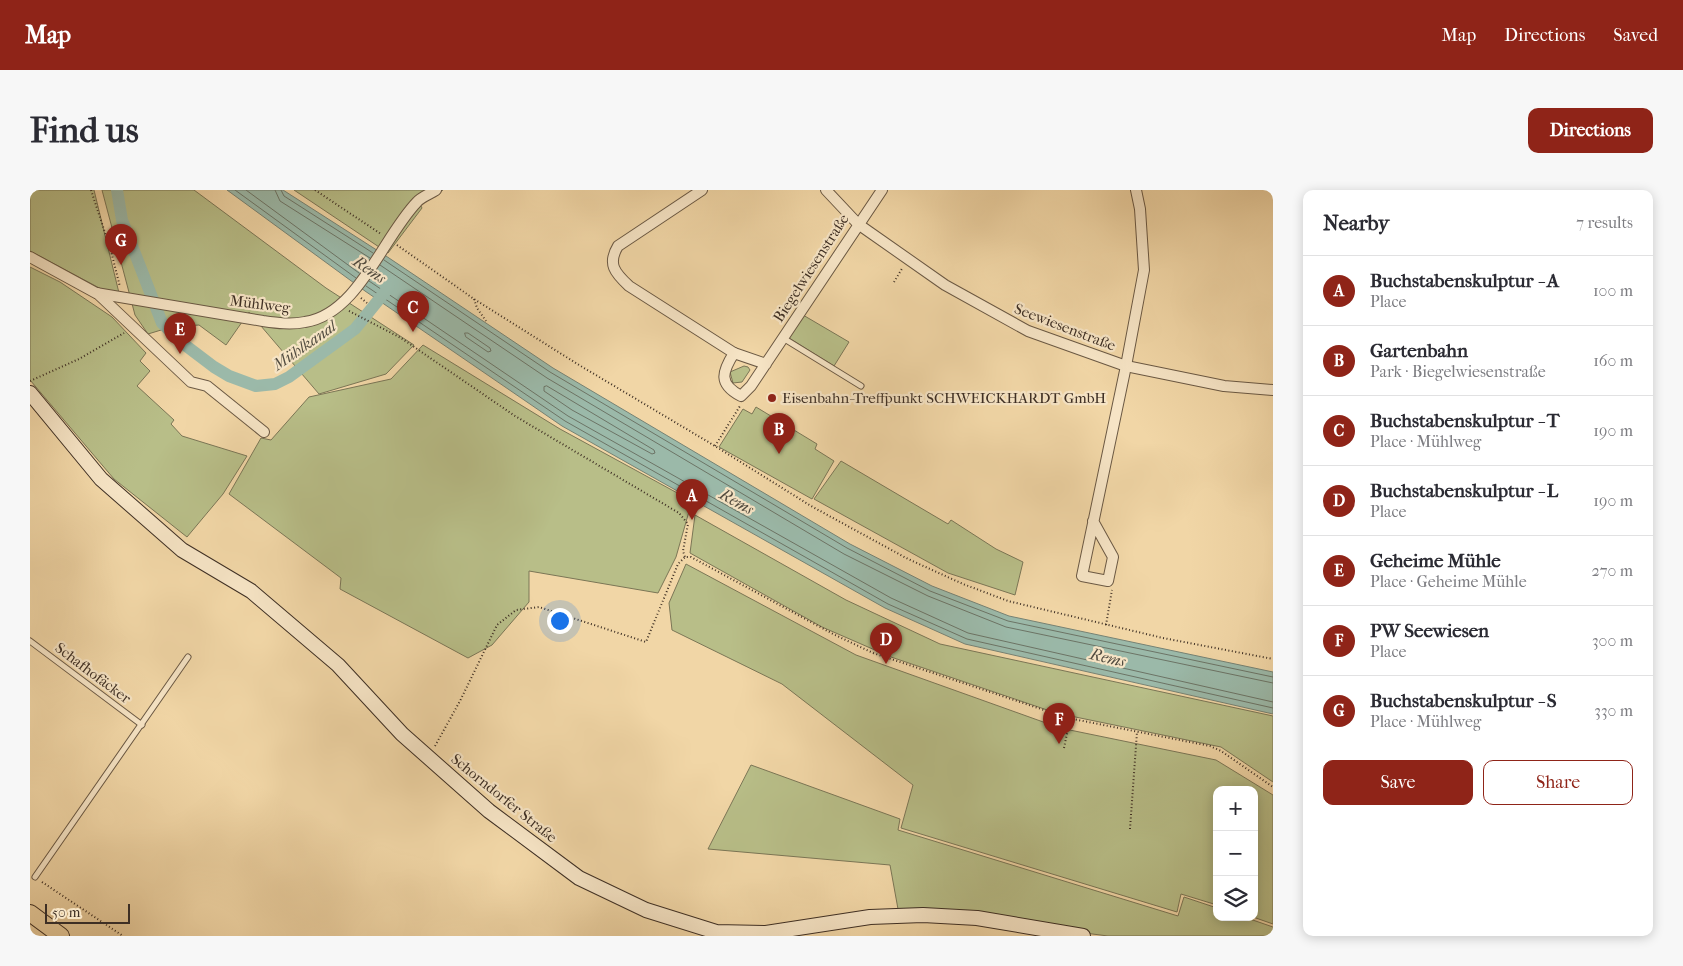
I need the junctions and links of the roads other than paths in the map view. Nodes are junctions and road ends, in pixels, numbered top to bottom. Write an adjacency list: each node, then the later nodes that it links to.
1 (436, 190): 8 (street, Mühlweg)
2 (702, 190): 10 (street)
3 (826, 190): 6 (street, Seewiesenstraße)
4 (882, 190): 6 (street, Biegelwiesenstraße)
5 (1136, 190): 12 (street)
6 (858, 224): 9 (street, Biegelwiesenstraße); 12 (street, Seewiesenstraße)
7 (30, 257): 8 (street, Mühlweg)
8 (96, 292): 16 (street)
9 (783, 338): 11 (street, Biegelwiesenstraße); 13 (lane)
10 (734, 353): 11 (street); 11 (street, Biegelwiesenstraße)
11 (766, 364)
12 (1126, 366): 14 (street, Seewiesenstraße); 17 (street)
13 (860, 386)
14 (1273, 390)
15 (30, 394): 24 (main road, Schorndorfer Straße)
16 (264, 432)
17 (1093, 522): 17 (street)
18 (30, 641): 20 (lane, Schafhofäcker)
19 (188, 657): 20 (lane)
20 (142, 725): 21 (lane)
21 (34, 877)
22 (30, 913): 23 (highway)
23 (61, 936)
24 (1083, 936)

